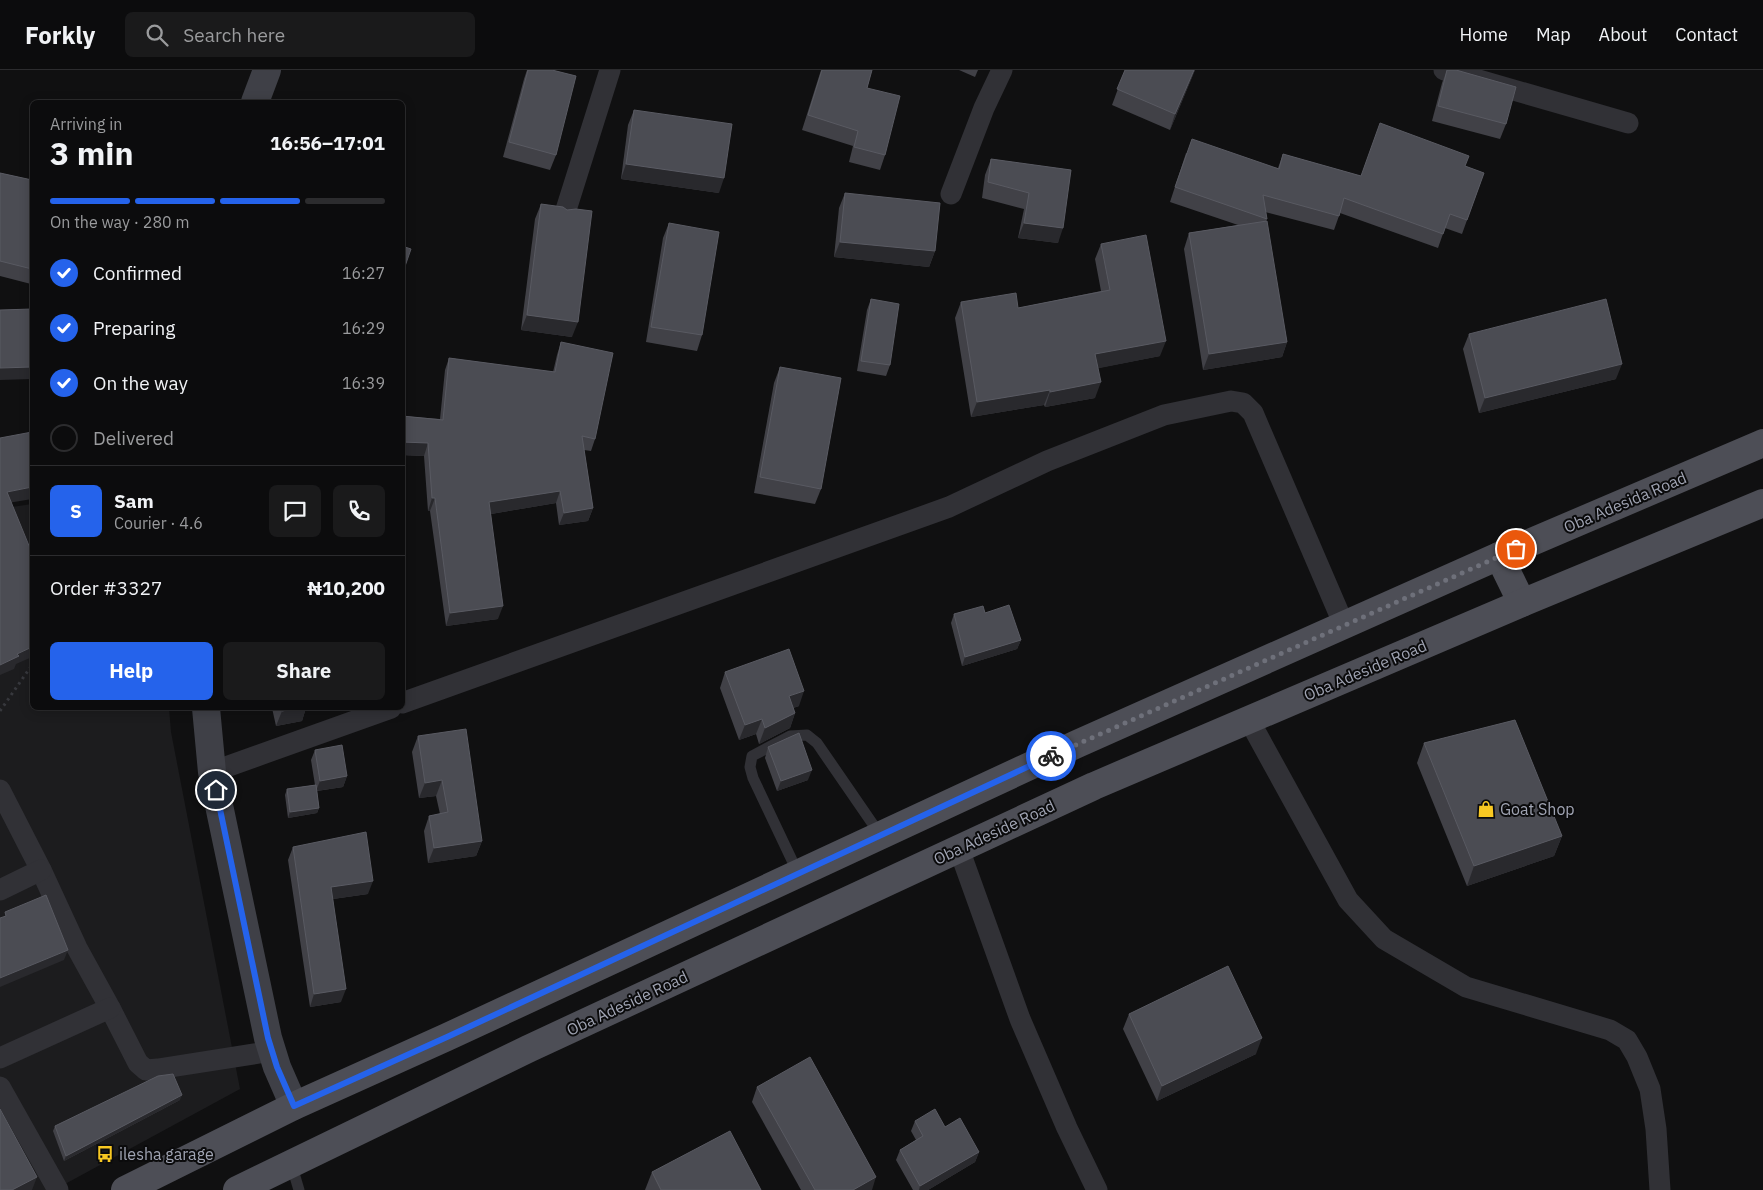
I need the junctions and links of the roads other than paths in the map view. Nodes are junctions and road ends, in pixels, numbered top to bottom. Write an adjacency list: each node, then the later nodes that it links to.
1 (267, 70): 5 (street)
2 (610, 70): 8 (street)
3 (1002, 70): 7 (street)
4 (1444, 70): 6 (street)
5 (256, 100)
6 (1628, 123)
7 (950, 194)
8 (565, 213)
9 (1763, 443): 11 (main road, Oba Adesida Road)
10 (1763, 503): 12 (main road, Oba Adeside Road)
11 (1499, 556): 12 (main road); 13 (main road, Oba Adesida Road)
12 (1522, 603): 17 (main road, Oba Adeside Road)
13 (1344, 625): 14 (street); 20 (main road, Oba Adesida Road)
14 (405, 702)
15 (206, 710): 18 (street)
16 (385, 710): 18 (street)
17 (1249, 720): 21 (main road, Oba Adeside Road); 36 (street)
18 (212, 772): 26 (street)
19 (0, 790): 22 (street)
20 (881, 836): 23 (main road, Oba Adesida Road); 23 (lane)
21 (959, 849): 30 (main road, Oba Adeside Road); 35 (street)
22 (40, 870): 24 (street); 25 (street)
23 (798, 874): 29 (main road, Oba Adesida Road)
24 (0, 890)
25 (110, 1008): 26 (street); 27 (street)
26 (272, 1051): 29 (street)
27 (0, 1058)
28 (0, 1087): 31 (street)
29 (294, 1106): 32 (main road, Oba Adesida Road)
30 (291, 1163): 33 (main road, Oba Adeside Road); 34 (lane)
31 (58, 1190)
32 (125, 1190)
33 (237, 1190)
34 (299, 1190)
35 (1097, 1190)
36 (1660, 1190)

